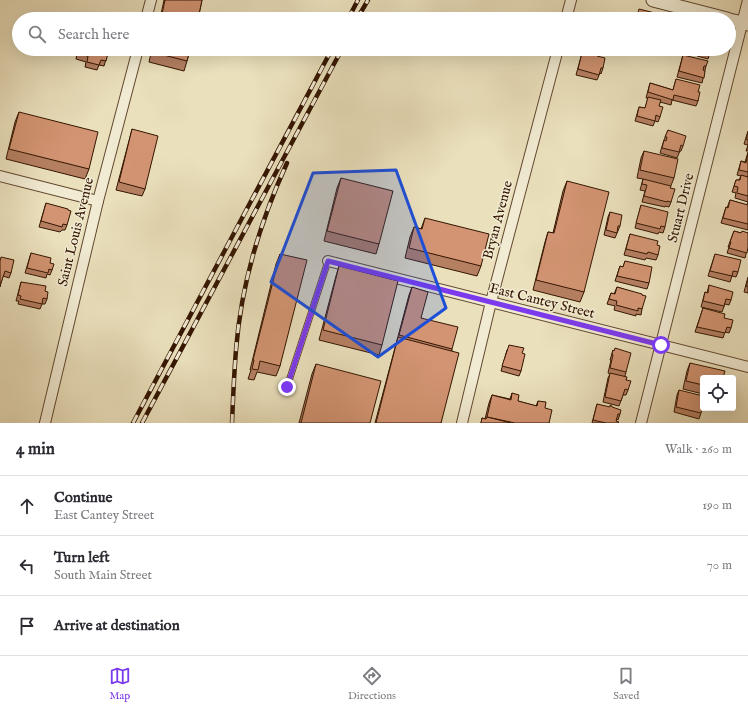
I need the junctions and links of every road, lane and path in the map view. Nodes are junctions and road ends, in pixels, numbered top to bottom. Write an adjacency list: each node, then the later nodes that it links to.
1 (150, 0): 5 (street)
2 (571, 0): 6 (street)
3 (653, 0): 7 (street)
4 (748, 0): 8 (street, Stuart Drive)
5 (147, 12)
6 (568, 12)
7 (698, 12)
8 (736, 22)
9 (136, 56): 13 (street, Saint Louis Avenue)
10 (556, 56): 15 (street, Bryan Avenue)
11 (728, 56): 16 (street, Stuart Drive)
12 (0, 176): 13 (street)
13 (98, 201): 19 (street, Saint Louis Avenue)
14 (328, 261): 15 (street, East Cantey Street); 18 (lane)
15 (491, 302): 16 (street, East Cantey Street); 20 (street, Bryan Avenue)
16 (661, 345): 17 (street, East Cantey Street); 21 (street, Stuart Drive)
17 (748, 367)
18 (287, 387)
19 (45, 423)
20 (462, 423)
21 (641, 423)

